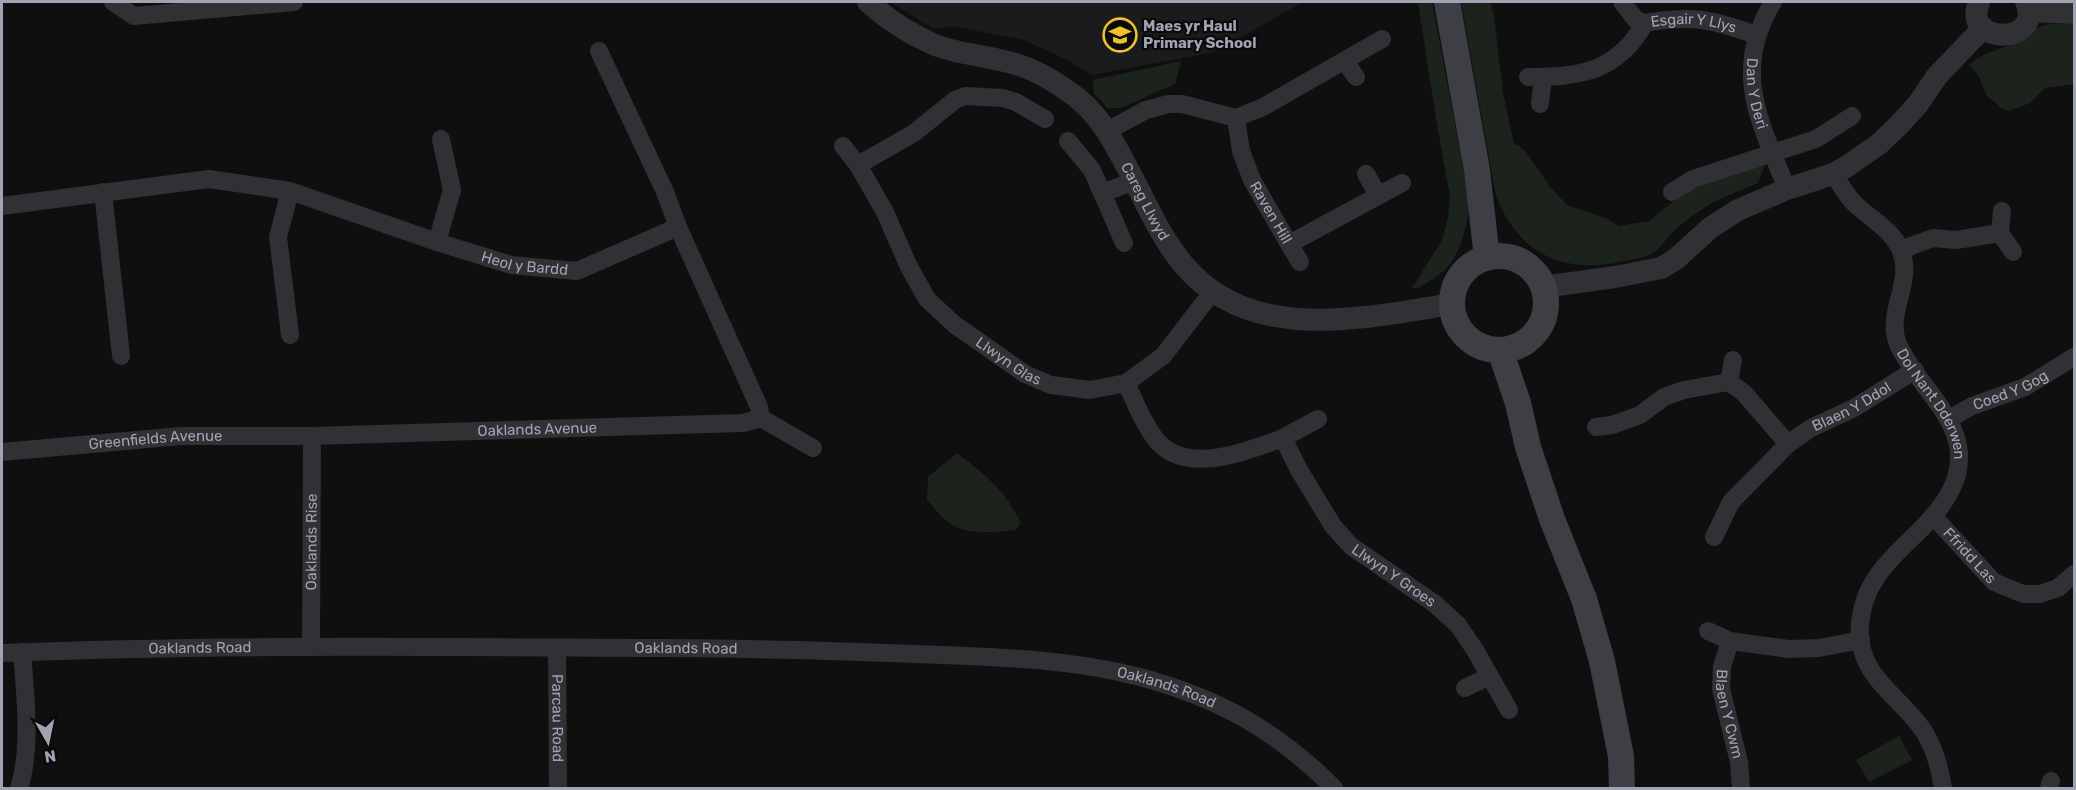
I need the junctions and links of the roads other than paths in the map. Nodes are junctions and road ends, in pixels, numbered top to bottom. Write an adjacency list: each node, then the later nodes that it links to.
1 (113, 2): 2 (street)
2 (294, 2)
3 (868, 2): 21 (street, Careg Llwyd)
4 (1447, 2): 46 (main road)
5 (1622, 2): 10 (street)
6 (1773, 2): 12 (street, Dan Y Deri)
7 (1979, 2): 11 (street)
8 (2027, 6): 9 (street); 11 (street)
9 (2074, 13)
10 (1645, 23): 12 (street, Esgair Y Llys); 17 (street, Esgair Y Llys)
11 (1983, 28): 28 (street)
12 (1756, 35): 25 (street, Dan Y Deri)
13 (1382, 39): 15 (street)
14 (598, 51): 39 (street)
15 (1345, 61): 16 (street); 19 (street)
16 (1356, 77)
17 (1540, 104)
18 (1852, 116): 25 (street)
19 (1236, 118): 21 (street); 43 (street, Raven Hill)
20 (1045, 119): 26 (street)
21 (1107, 131): 29 (street, Careg Llwyd)
22 (441, 140): 41 (street)
23 (1068, 141): 35 (street)
24 (843, 146): 26 (street, Llwyn Glas)
25 (1772, 153): 31 (street, Dan Y Deri); 34 (street)
26 (858, 165): 58 (street, Llwyn Glas)
27 (1366, 174): 36 (street)
28 (1833, 174): 31 (street); 44 (street)
29 (1134, 181): 35 (street); 49 (street, Careg Llwyd)
30 (1402, 183): 36 (street, Raven Hill)
31 (1787, 189): 48 (street)
32 (290, 191): 33 (street, Heol y Bardd); 41 (street, Heol y Bardd); 51 (street)
33 (103, 192): 37 (street, Heol y Bardd); 53 (street)
34 (1672, 192)
35 (1103, 193): 42 (street)
36 (1378, 195): 43 (street, Raven Hill)
37 (2, 206)
38 (2002, 211): 40 (street)
39 (678, 227): 41 (street, Heol y Bardd); 59 (street)
40 (2000, 233): 44 (street); 45 (street)
41 (437, 242)
42 (1124, 243)
43 (1289, 243): 47 (street)
44 (1902, 252): 56 (street, Dol Nant Dderwen)
45 (2013, 252)
46 (1487, 258): 48 (main road); 50 (main road)
47 (1300, 262)
48 (1544, 287): 52 (main road)
49 (1213, 291): 50 (street, Careg Llwyd); 58 (street, Llwyn Glas)
50 (1452, 304): 52 (main road)
51 (290, 335)
52 (1500, 350): 84 (main road)
53 (121, 356)
54 (1733, 360): 57 (street)
55 (2073, 361): 61 (street, Coed Y Gog)
56 (1915, 370): 61 (street, Dol Nant Dderwen); 65 (street, Blaen Y Ddol)
57 (1729, 382): 62 (street); 65 (street)
58 (1126, 383): 64 (street)
59 (761, 418): 63 (street, Oaklands Avenue); 66 (street)
60 (1318, 419): 64 (street)
61 (1948, 419): 68 (street, Dol Nant Dderwen)
62 (1596, 427)
63 (312, 436): 67 (street, Greenfields Avenue); 74 (street, Oaklands Rise)
64 (1283, 438): 78 (street, Llwyn Y Groes)
65 (1788, 444): 69 (street, Blaen Y Ddol)
66 (813, 448)
67 (2, 452)
68 (1933, 516): 70 (street, Ffridd Las); 72 (street, Dol Nant Dderwen)
69 (1714, 537)
70 (2074, 573)
71 (1708, 631): 73 (street)
72 (1861, 640): 73 (street); 86 (street, Dol Nant Dderwen)
73 (1730, 641): 85 (street, Blaen Y Cwm)
74 (311, 647): 75 (street, Oaklands Road); 76 (street, Oaklands Road)
75 (557, 648): 82 (street, Parcau Road); 83 (street, Oaklands Road)
76 (22, 652): 77 (street, Oaklands Road); 81 (street)
77 (2, 653)
78 (1490, 676): 79 (street); 80 (street, Llwyn Y Groes)
79 (1465, 688)
80 (1509, 710)
81 (19, 789)
82 (558, 789)
83 (1334, 789)
84 (1622, 789)
85 (1741, 789)
86 (1943, 789)

